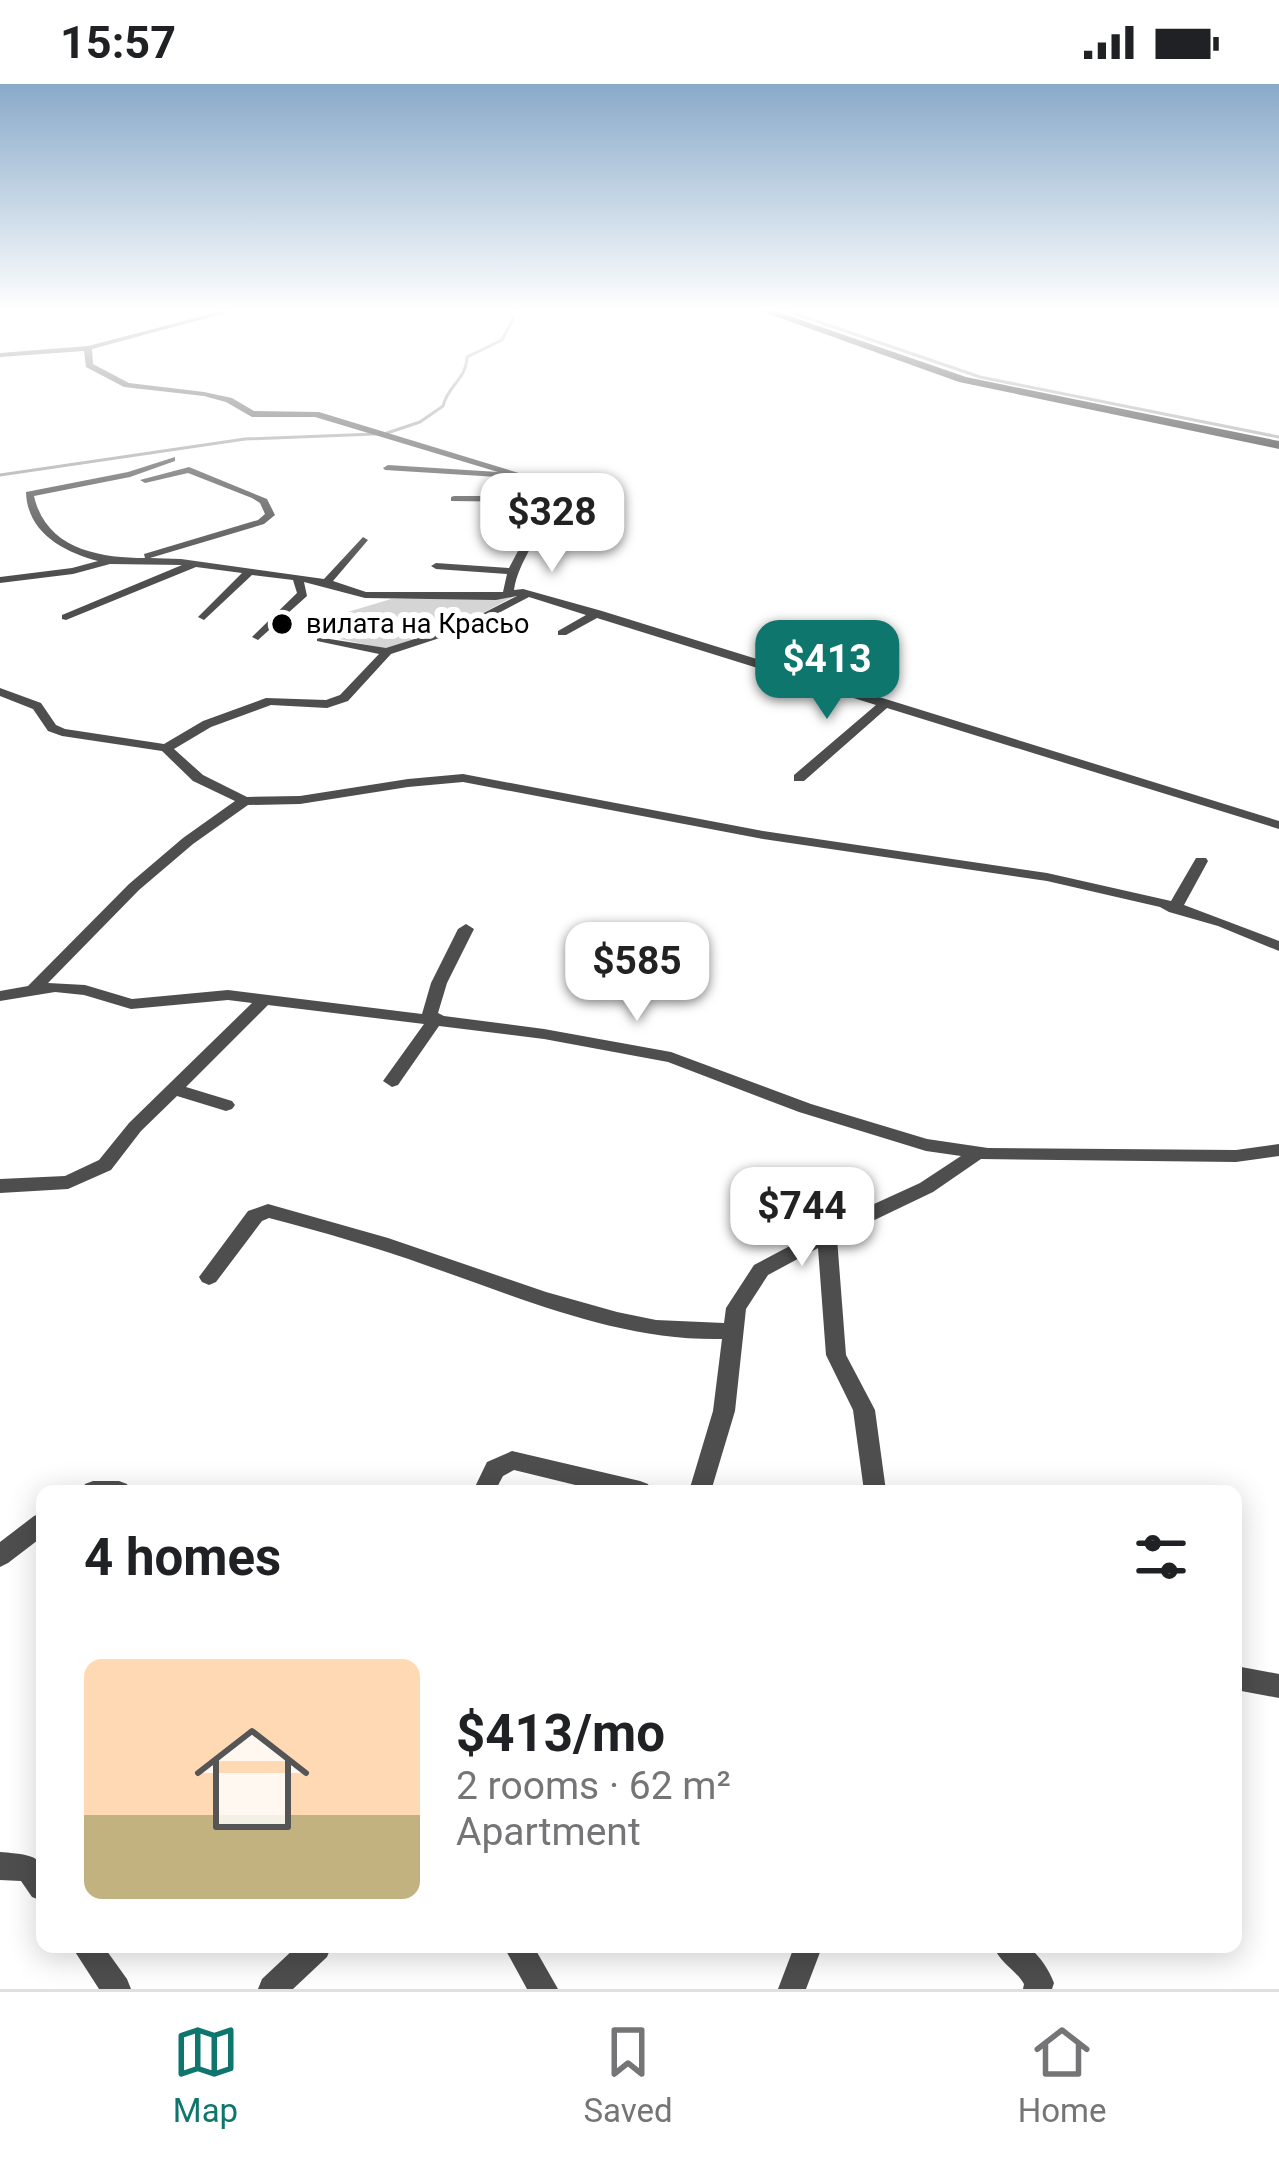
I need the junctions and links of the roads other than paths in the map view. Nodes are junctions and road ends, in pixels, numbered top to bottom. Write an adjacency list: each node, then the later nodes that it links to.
1 (215, 398): 6 (street)
2 (1050, 398): 3 (main road)
3 (1279, 445)
4 (172, 459): 11 (street)
5 (388, 468): 6 (street)
6 (524, 477): 9 (street)
7 (145, 480): 12 (street)
8 (454, 499): 9 (street)
9 (550, 499): 15 (street)
10 (363, 540): 19 (street)
11 (110, 561): 12 (street); 18 (street)
12 (144, 562): 13 (street)
13 (193, 565): 16 (street); 23 (street)
14 (436, 566): 15 (street)
15 (509, 571): 21 (street)
16 (248, 573): 17 (street); 24 (street)
17 (297, 578): 19 (street); 26 (street)
18 (0, 580)
19 (326, 583): 21 (street)
20 (530, 594): 21 (street); 22 (street); 28 (street)
21 (508, 595)
22 (598, 613): 25 (street); 30 (street)
23 (66, 617)
24 (204, 617)
25 (562, 633)
26 (258, 637)
27 (321, 640): 28 (street)
28 (387, 652): 31 (street)
29 (0, 692): 31 (street)
30 (885, 703): 32 (street); 34 (street)
31 (166, 748): 33 (street)
32 (799, 778)
33 (245, 801): 36 (street); 39 (street)
34 (1279, 825)
35 (1201, 861): 36 (street)
36 (1174, 909): 38 (street)
37 (466, 928): 44 (street)
38 (1279, 946)
39 (69, 950): 40 (street); 41 (street)
40 (35, 988): 41 (street); 42 (street)
41 (85, 989): 43 (street)
42 (0, 997)
43 (265, 999): 44 (street); 46 (street)
44 (433, 1018): 45 (street); 49 (street)
45 (392, 1082)
46 (173, 1089): 47 (street); 50 (street)
47 (226, 1105)
48 (1279, 1150): 49 (street)
49 (977, 1153): 51 (street)
50 (0, 1186)
51 (827, 1235): 53 (street); 57 (street)
52 (208, 1277): 53 (street)
53 (733, 1331): 56 (street)
54 (487, 1485): 55 (street)
55 (615, 1485)
56 (702, 1485)
57 (874, 1485)
58 (36, 1527): 59 (street)
59 (0, 1556)
60 (1242, 1679): 61 (street)
61 (1279, 1686)
62 (0, 1866): 63 (street)
63 (36, 1879)
64 (90, 1953): 69 (street)
65 (311, 1953): 70 (street)
66 (522, 1953): 71 (street)
67 (806, 1953): 72 (street)
68 (1015, 1953): 73 (street)
69 (117, 1989)
70 (272, 1989)
71 (544, 1989)
72 (792, 1989)
73 (1037, 1989)

